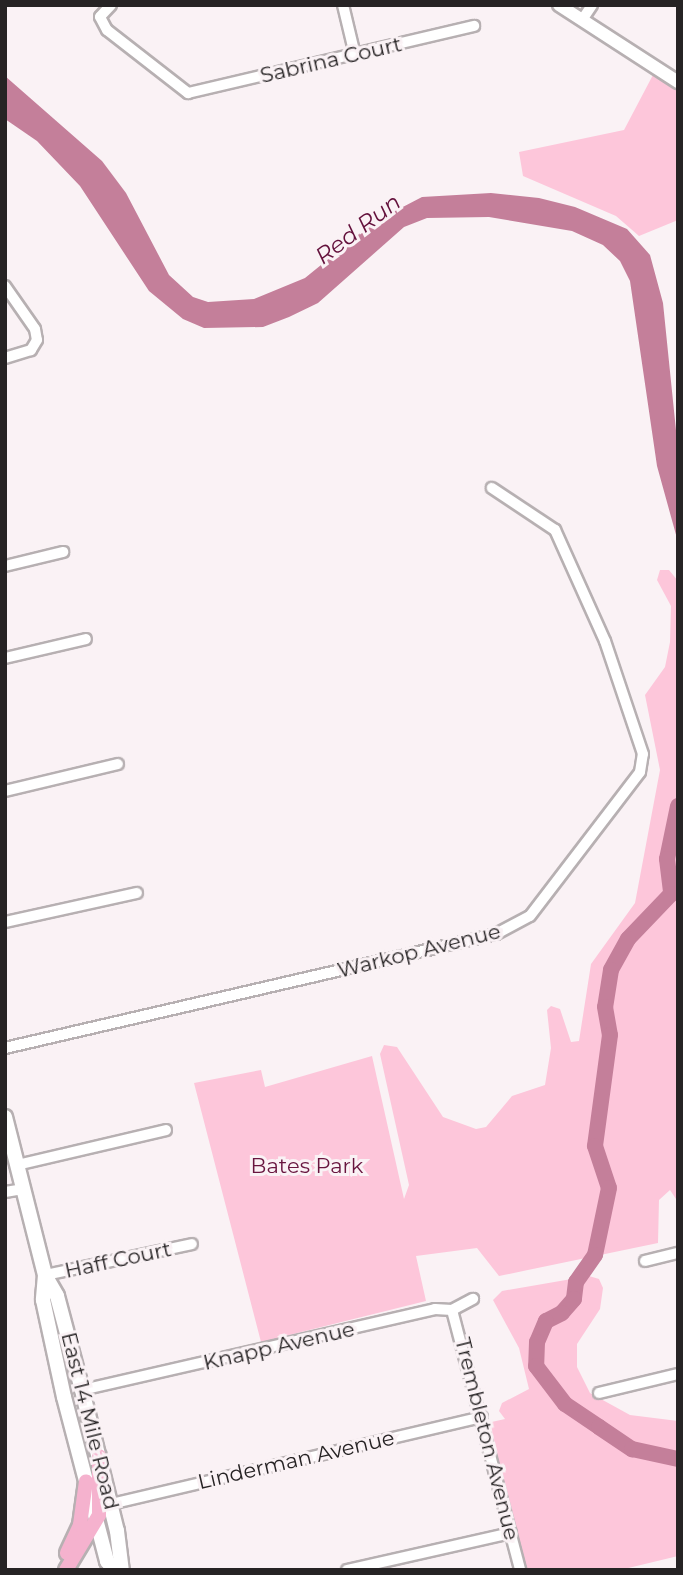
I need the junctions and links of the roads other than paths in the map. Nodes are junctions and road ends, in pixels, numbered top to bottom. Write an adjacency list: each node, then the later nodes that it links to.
1 (111, 5): 7 (street, Sabrina Court)
2 (343, 5): 7 (street)
3 (559, 5): 5 (street)
4 (593, 5): 5 (street)
5 (582, 20): 8 (street)
6 (474, 26): 7 (street, Sabrina Court)
7 (355, 55)
8 (678, 82)
9 (5, 286): 10 (street)
10 (5, 358)
11 (492, 488): 20 (street, Warkop Avenue)
12 (63, 552): 13 (street)
13 (5, 566)
14 (86, 639): 15 (street)
15 (5, 658)
16 (118, 764): 17 (street)
17 (5, 791)
18 (136, 893): 19 (street)
19 (5, 922)
20 (5, 1048)
21 (5, 1117): 23 (main road, East 14 Mile Road)
22 (166, 1130): 23 (street)
23 (17, 1165): 24 (main road, East 14 Mile Road)
24 (23, 1189): 25 (street); 29 (main road, East 14 Mile Road)
25 (5, 1192)
26 (192, 1244): 29 (street, Haff Court)
27 (678, 1253): 28 (street)
28 (645, 1261)
29 (45, 1275): 33 (main road, East 14 Mile Road); 37 (main road, East 14 Mile Road)
30 (473, 1299): 31 (street, Knapp Avenue)
31 (452, 1310): 33 (street, Knapp Avenue); 35 (street, Trembleton Avenue)
32 (678, 1374): 34 (street)
33 (82, 1390): 36 (main road, East 14 Mile Road)
34 (599, 1393)
35 (482, 1417): 38 (street, Linderman Avenue); 40 (street, Trembleton Avenue)
36 (99, 1456): 38 (main road, East 14 Mile Road); 39 (main road)
37 (86, 1481): 39 (main road, East 14 Mile Road); 41 (main road)
38 (111, 1504): 44 (main road, East 14 Mile Road)
39 (96, 1523): 42 (main road); 43 (main road, East 14 Mile Road)
40 (511, 1533): 45 (street); 46 (street, Trembleton Avenue)
41 (56, 1570)
42 (66, 1570)
43 (114, 1570)
44 (122, 1570)
45 (347, 1570)
46 (520, 1570)

